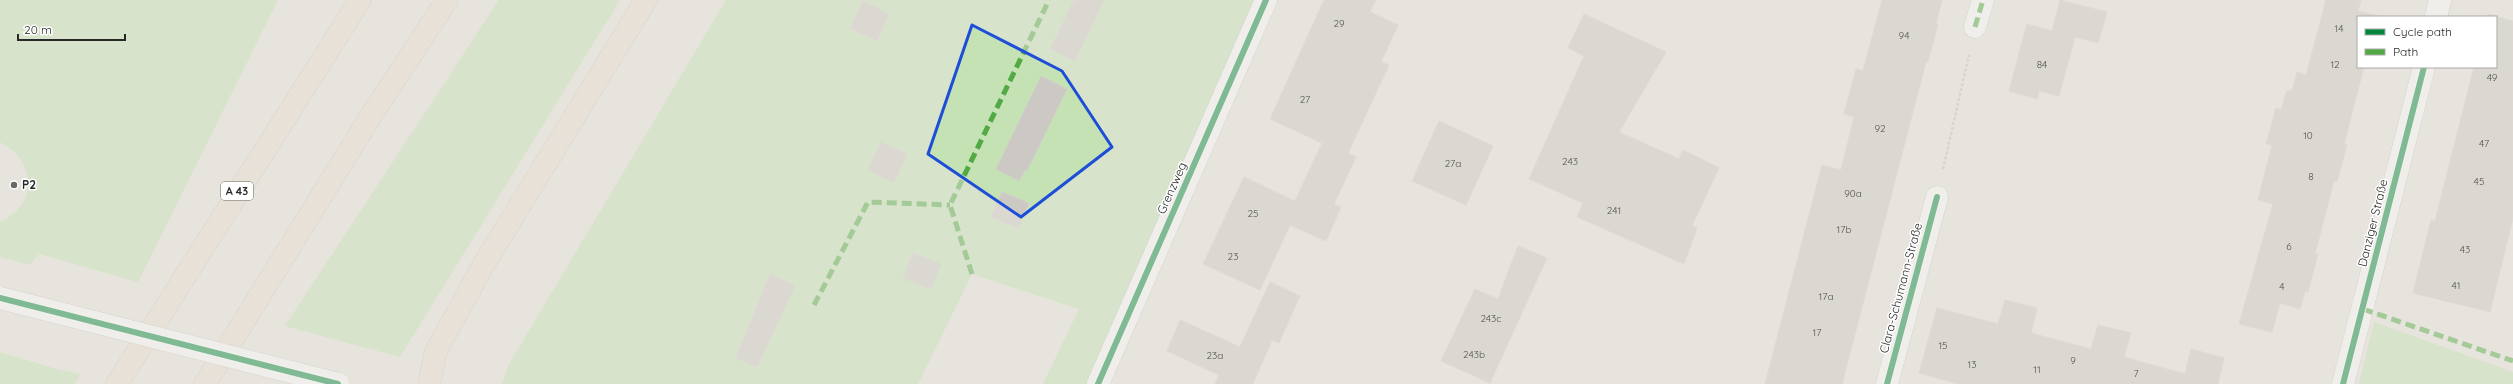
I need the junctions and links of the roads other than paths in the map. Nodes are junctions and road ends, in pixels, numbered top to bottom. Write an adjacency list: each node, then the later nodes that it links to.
1 (360, 0): 12 (highway, A 43)
2 (447, 0): 13 (highway)
3 (646, 0): 15 (highway)
4 (1266, 0): 16 (street, Grenzweg)
5 (1983, 0): 8 (street)
6 (2440, 0): 7 (street)
7 (2436, 16)
8 (1975, 27)
9 (2424, 68): 18 (street, Danziger Straße)
10 (1937, 197): 17 (street, Clara-Schumann-Straße)
11 (0, 298): 14 (street, bridge)
12 (117, 384)
13 (205, 384)
14 (338, 384)
15 (429, 384)
16 (1098, 384)
17 (1887, 384)
18 (2343, 384)

